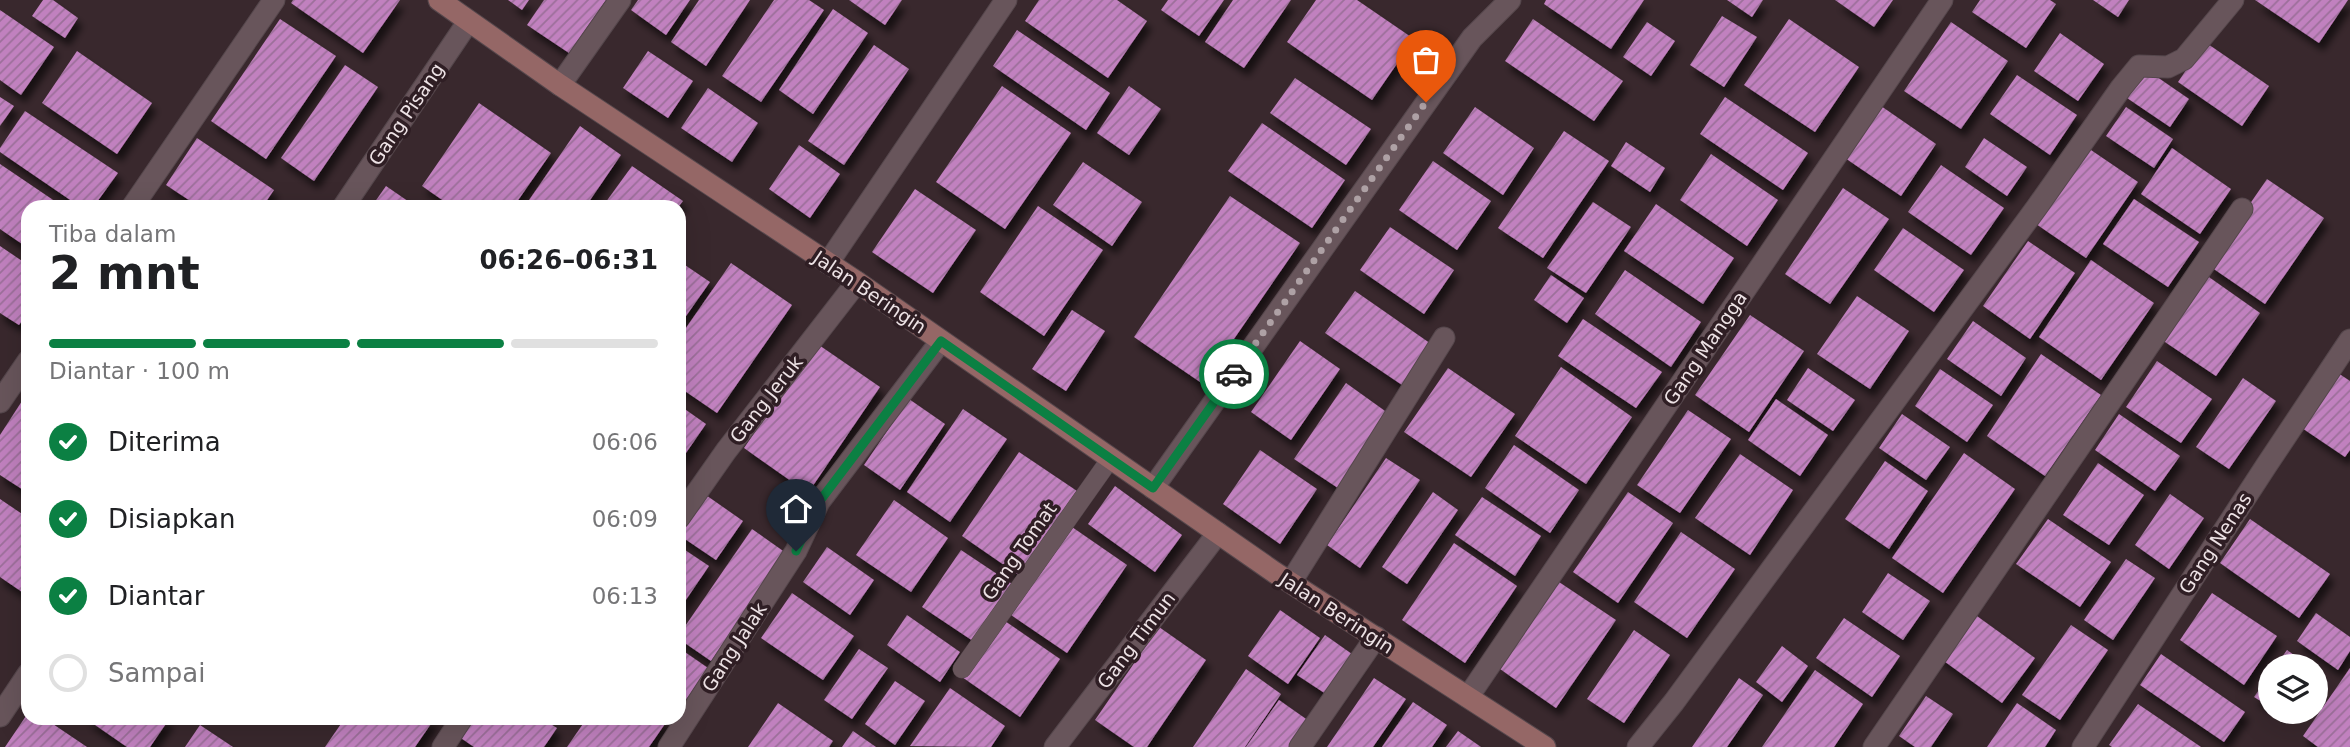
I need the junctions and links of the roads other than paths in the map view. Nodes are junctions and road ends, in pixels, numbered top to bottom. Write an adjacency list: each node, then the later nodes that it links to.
1 (274, 0): 10 (street)
2 (439, 0): 8 (street, Jalan Beringin)
3 (620, 0): 9 (street)
4 (1006, 0): 13 (street)
5 (1510, 0): 21 (street)
6 (1942, 0): 28 (street, Gang Mangga)
7 (2233, 0): 38 (street)
8 (468, 22): 9 (street, Jalan Beringin); 11 (street, Gang Pisang)
9 (560, 85): 13 (street, Jalan Beringin)
10 (138, 200)
11 (348, 200)
12 (2242, 209): 39 (street)
13 (828, 263): 14 (street, Jalan Beringin)
14 (857, 282): 17 (street, Jalan Beringin); 22 (street, Gang Jeruk)
15 (1444, 338): 24 (street)
16 (2350, 340): 40 (street, Gang Nenas)
17 (941, 341): 20 (street, Jalan Beringin); 30 (street, Gang Jalak)
18 (21, 371): 19 (street)
19 (0, 402)
20 (1111, 458): 21 (street, Jalan Beringin); 26 (lane, Gang Tomat)
21 (1153, 488): 23 (street, Jalan Beringin)
22 (686, 508)
23 (1218, 533): 24 (street, Jalan Beringin); 35 (street, Gang Timun)
24 (1291, 582): 25 (street, Jalan Beringin)
25 (1376, 637): 28 (street, Jalan Beringin); 36 (street)
26 (962, 669)
27 (21, 684): 29 (street)
28 (1468, 697): 37 (street, Jalan Beringin)
29 (0, 716)
30 (686, 721)
31 (457, 725): 33 (street)
32 (683, 725): 34 (street, Gang Jalak)
33 (443, 747)
34 (669, 747)
35 (1055, 747)
36 (1300, 747)
37 (1545, 747)
38 (1639, 747)
39 (1874, 747)
40 (2082, 747)

